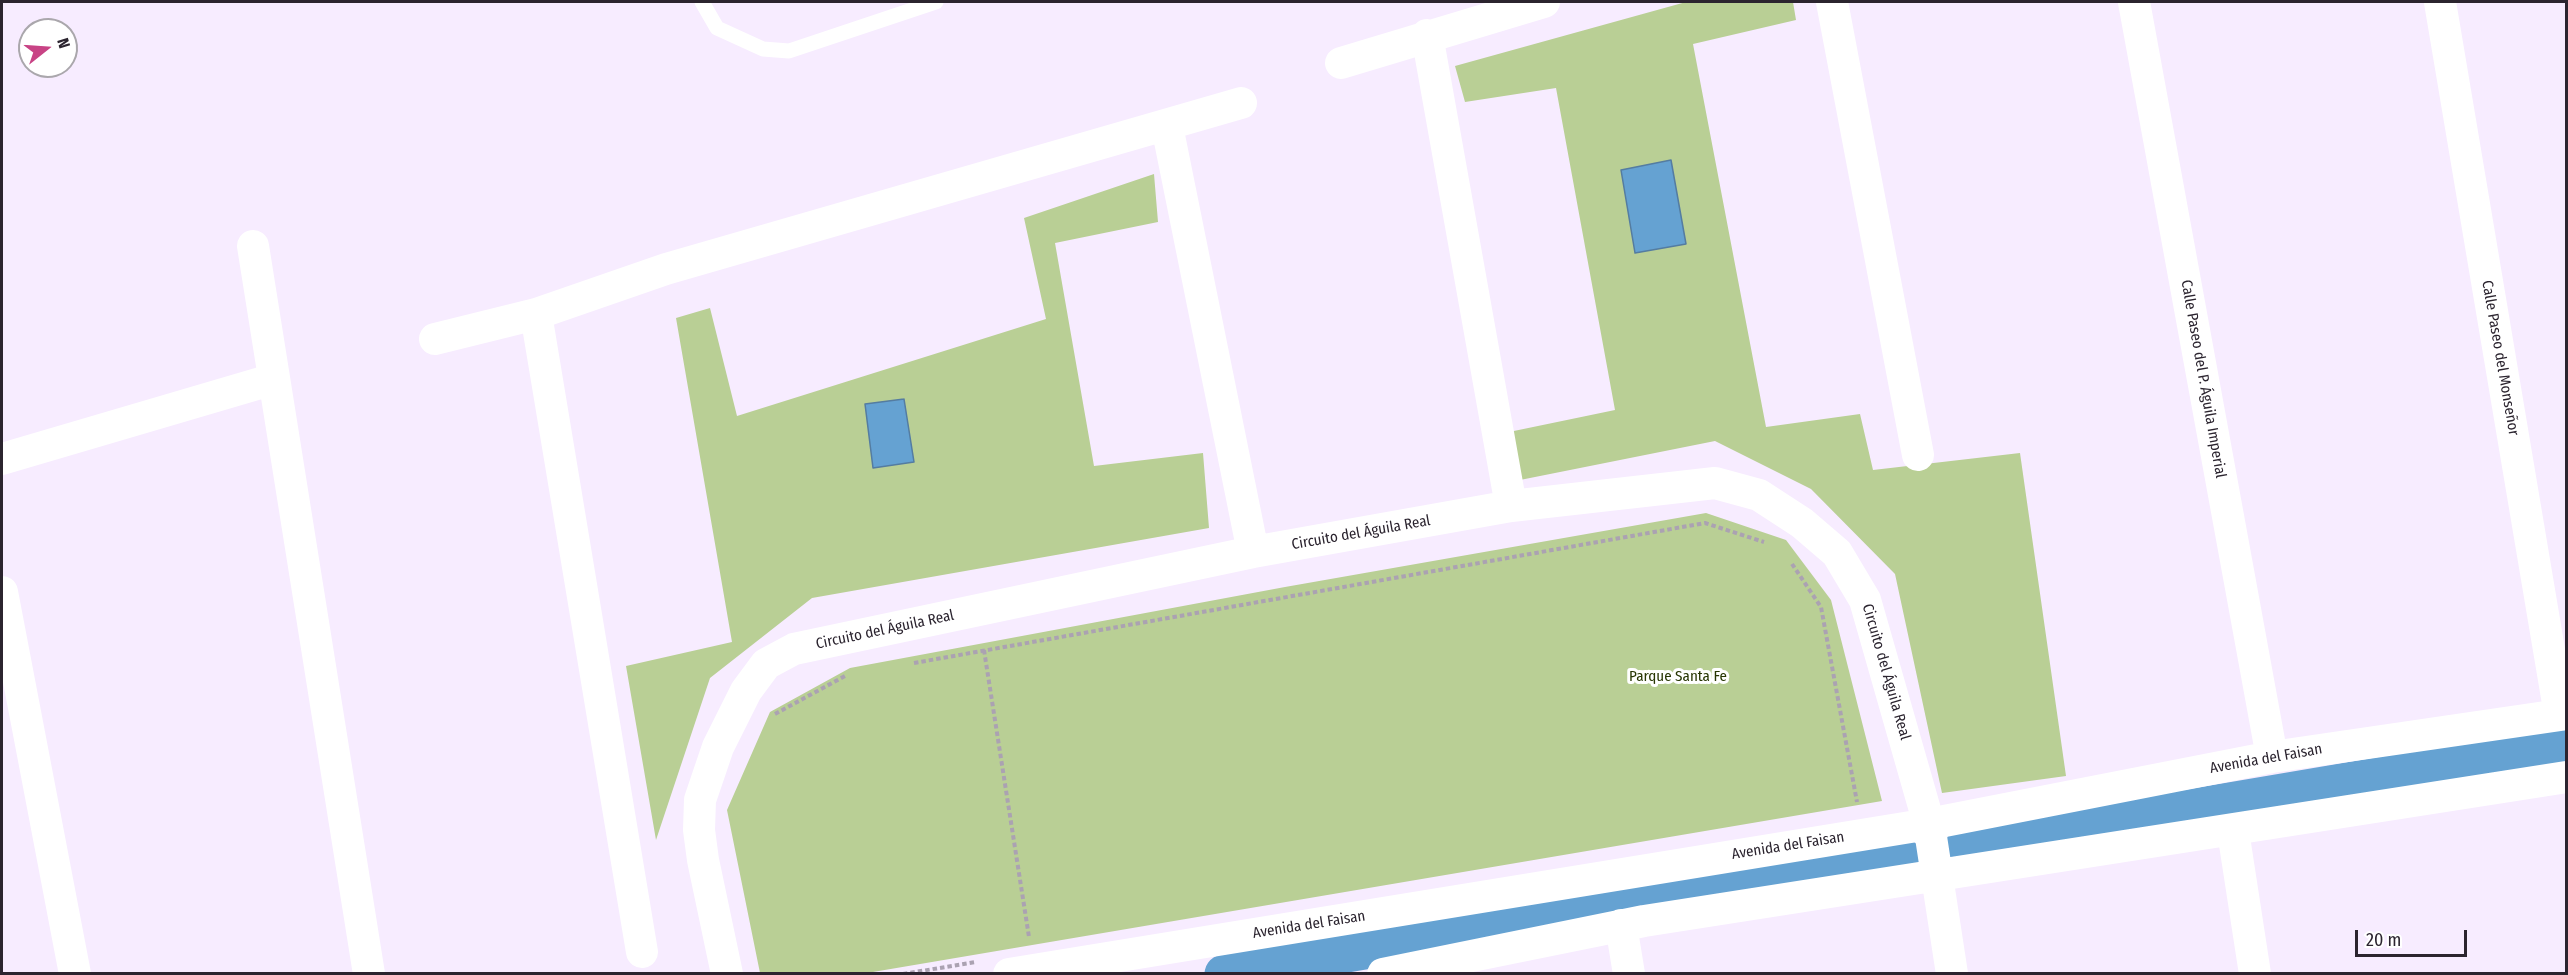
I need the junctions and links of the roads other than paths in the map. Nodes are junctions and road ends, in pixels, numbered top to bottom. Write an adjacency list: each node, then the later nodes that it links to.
1 (702, 2): 2 (lane)
2 (936, 2)
3 (1544, 2): 7 (street)
4 (1832, 2): 15 (street)
5 (2134, 2): 21 (street, Calle Paseo del P. Águila Imperial)
6 (2440, 2): 20 (street, Calle Paseo del Monseñor)
7 (1426, 35): 8 (street); 17 (street)
8 (1341, 63)
9 (1242, 103): 10 (street)
10 (1167, 126): 12 (street); 18 (street)
11 (253, 246): 14 (street)
12 (536, 314): 13 (street); 27 (street)
13 (435, 339)
14 (274, 379): 16 (street); 29 (street)
15 (1918, 455)
16 (2, 459)
17 (1511, 506): 18 (street, Circuito del Águila Real); 23 (street, Circuito del Águila Real)
18 (1253, 552): 30 (street, Circuito del Águila Real)
19 (2, 592): 28 (street)
20 (2563, 714): 21 (street, Avenida del Faisan)
21 (2272, 757): 23 (street, Avenida del Faisan)
22 (2566, 777): 24 (street)
23 (1929, 824): 25 (street, Circuito del Águila Real); 31 (street, Avenida del Faisan)
24 (2233, 831): 25 (street); 35 (street)
25 (1937, 875): 26 (street); 34 (street, Circuito del Águila Real)
26 (1621, 925): 32 (street); 33 (street)
27 (642, 952)
28 (75, 974)
29 (369, 974)
30 (727, 974)
31 (1009, 974)
32 (1383, 974)
33 (1629, 974)
34 (1952, 974)
35 (2255, 974)

